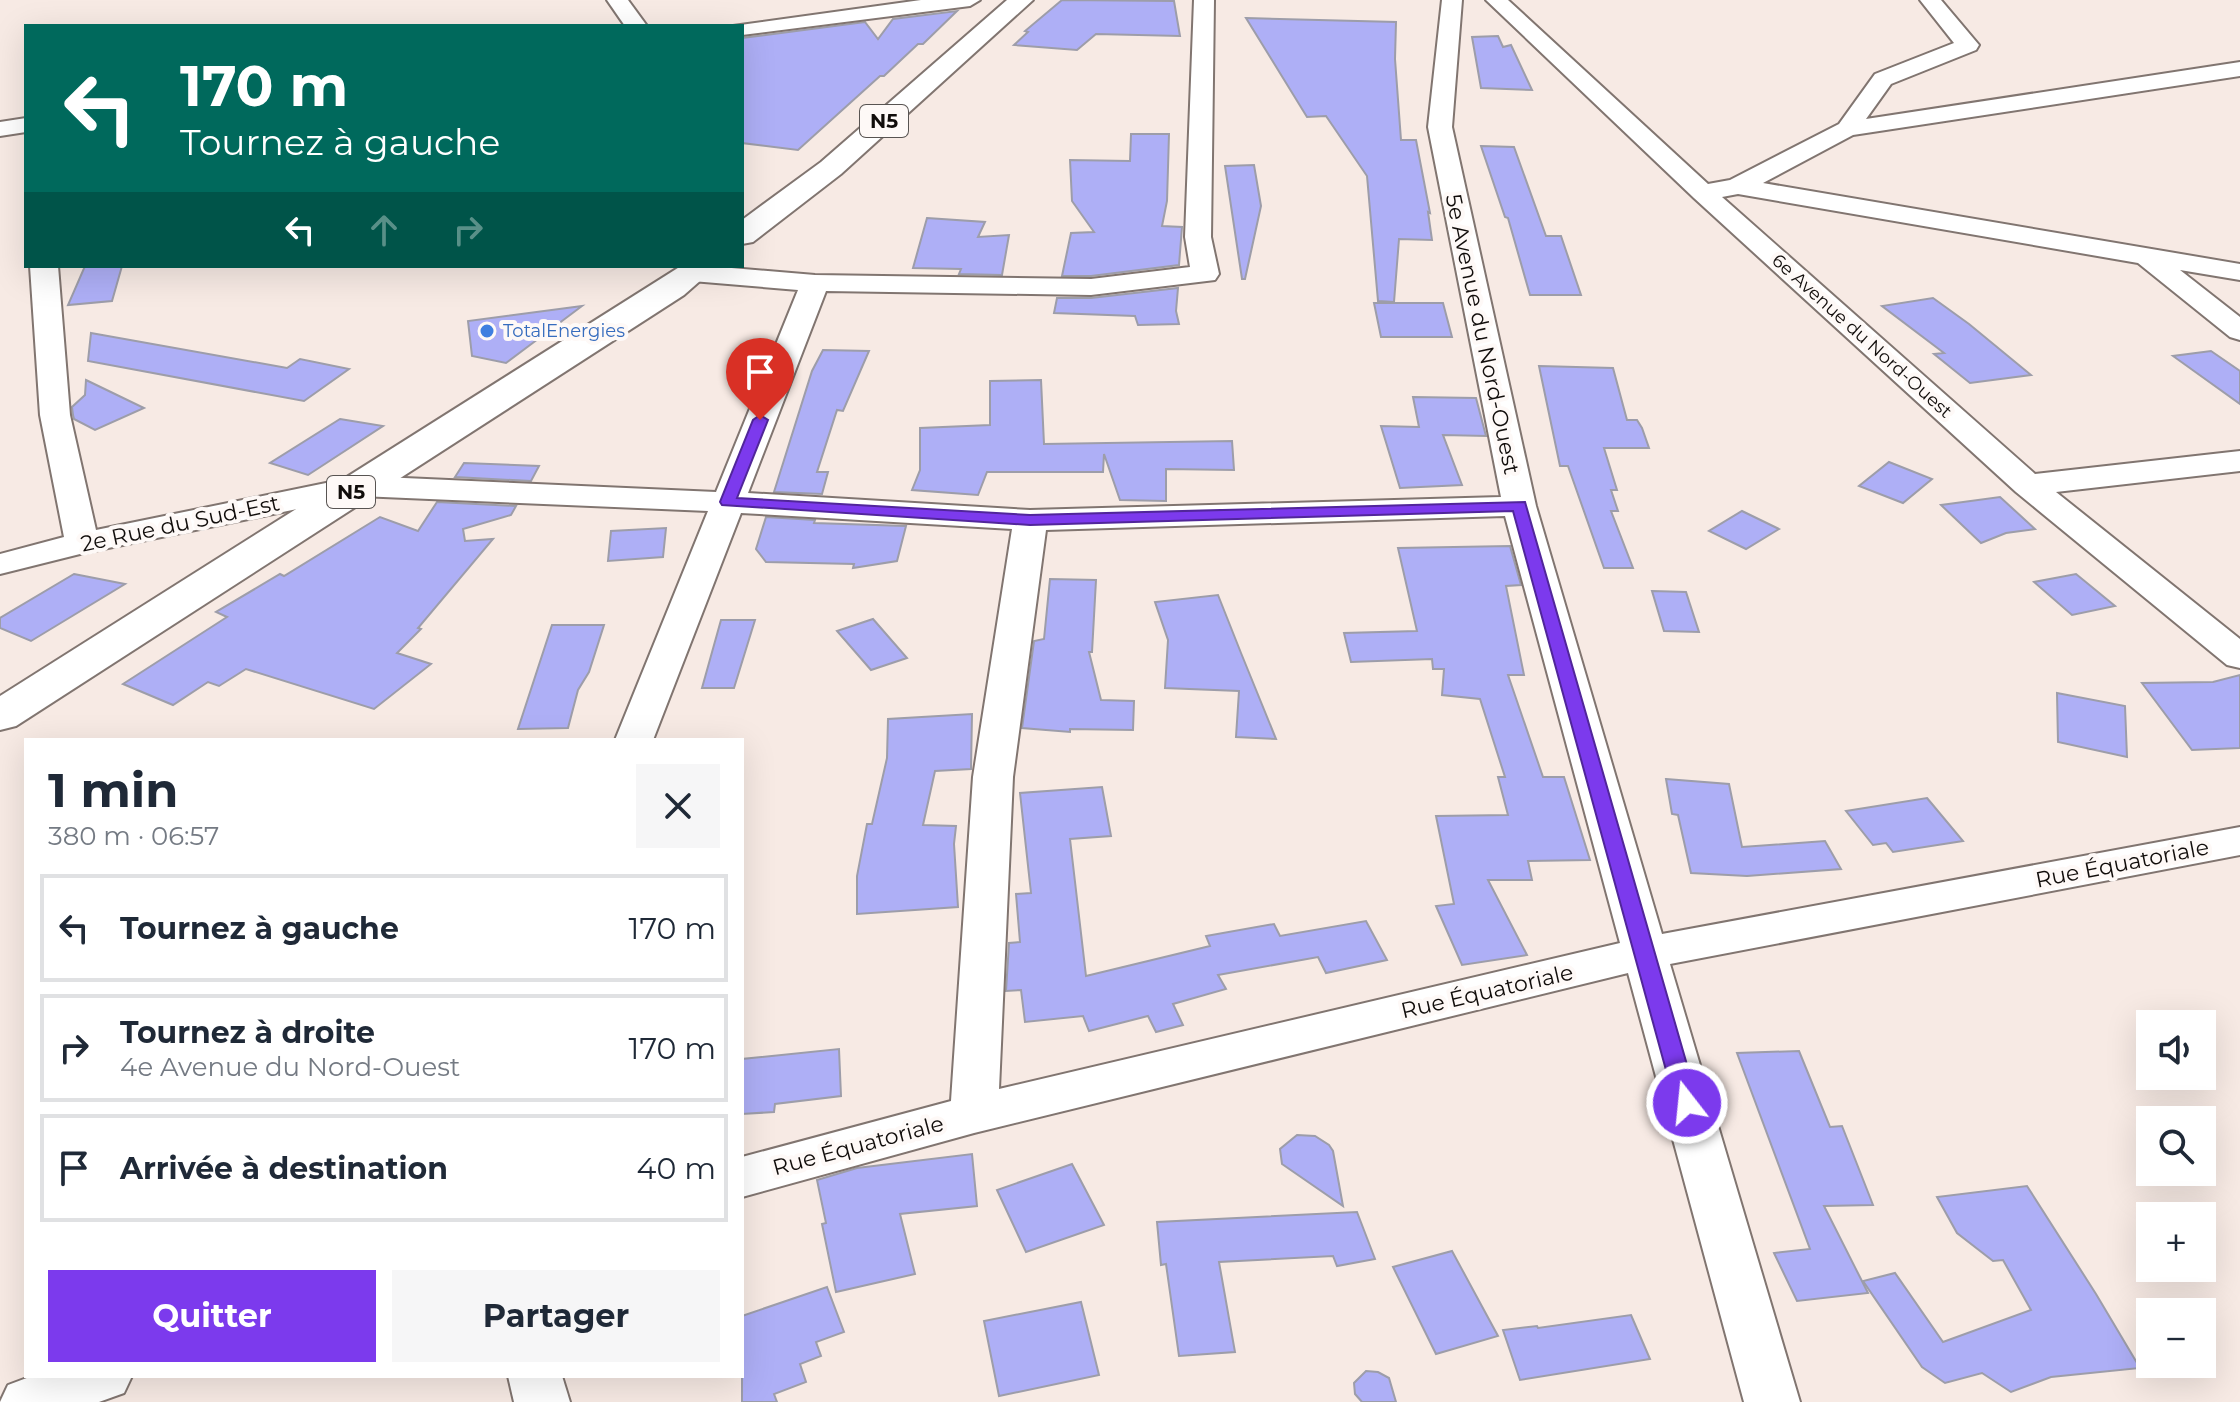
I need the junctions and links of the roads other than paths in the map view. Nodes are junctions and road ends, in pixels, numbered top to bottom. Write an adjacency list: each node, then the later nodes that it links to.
1 (617, 0): 8 (street)
2 (970, 0): 9 (street)
3 (1021, 0): 16 (highway, N5)
4 (1204, 0): 21 (street)
5 (1452, 0): 27 (street, 5e Avenue du Nord-Ouest)
6 (1496, 0): 15 (street, 6e Avenue du Nord-Ouest)
7 (1930, 0): 13 (street)
8 (635, 24)
9 (744, 29)
10 (2240, 69): 13 (street)
11 (24, 125): 12 (street)
12 (0, 129)
13 (1847, 129): 14 (street)
14 (1738, 186): 15 (street); 17 (street)
15 (1703, 193): 24 (street, 6e Avenue du Nord-Ouest)
16 (744, 233)
17 (2142, 254): 20 (street); 22 (street)
18 (44, 268): 29 (street)
19 (697, 270): 21 (street); 25 (highway, N5)
20 (2240, 272)
21 (815, 283): 26 (street)
22 (2240, 331)
23 (2240, 461): 24 (street)
24 (2028, 485): 31 (street, 6e Avenue du Nord-Ouest)
25 (360, 486): 26 (street, 2e Rue du Sud-Est); 29 (street, 2e Rue du Sud-Est); 32 (highway, N5)
26 (728, 502): 28 (street, 2e Rue du Sud-Est); 33 (street)
27 (1519, 506): 28 (street, 2e Rue du Sud-Est); 35 (street, 5e Avenue du Nord-Ouest)
28 (1030, 520): 36 (street)
29 (82, 543): 30 (street, 2e Rue du Sud-Est)
30 (0, 564)
31 (2240, 657)
32 (0, 716)
33 (635, 738)
34 (2240, 841): 35 (street, Rue Équatoriale)
35 (1644, 953): 36 (street, Rue Équatoriale); 42 (street, 5e Avenue du Nord-Ouest)
36 (974, 1114): 37 (street, Rue Équatoriale)
37 (744, 1176)
38 (99, 1378): 40 (street)
39 (536, 1378): 41 (street)
40 (28, 1402)
41 (542, 1402)
42 (1772, 1402)

